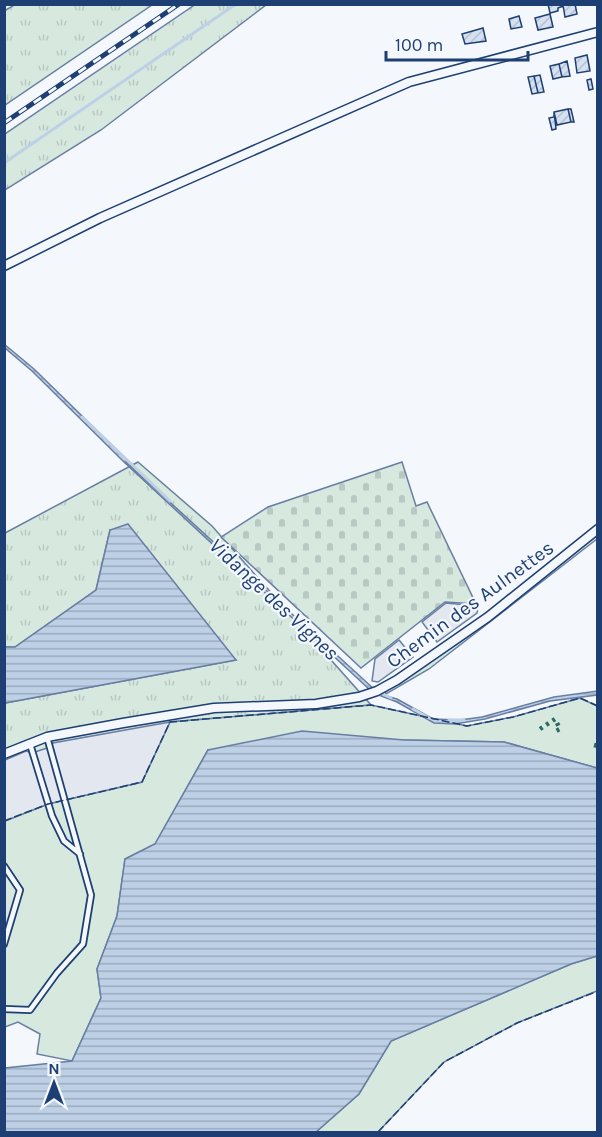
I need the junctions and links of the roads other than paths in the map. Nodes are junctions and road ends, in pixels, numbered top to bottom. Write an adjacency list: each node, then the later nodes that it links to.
1 (597, 32): 2 (street)
2 (4, 266)
3 (597, 529): 4 (street, Chemin des Aulnettes)
4 (47, 737): 5 (street, Chemin des Aulnettes); 7 (lane)
5 (30, 744): 6 (street, Chemin des Aulnettes); 7 (lane)
6 (4, 754)
7 (81, 856): 10 (lane)
8 (4, 866): 9 (lane)
9 (4, 944)
10 (4, 1009)

